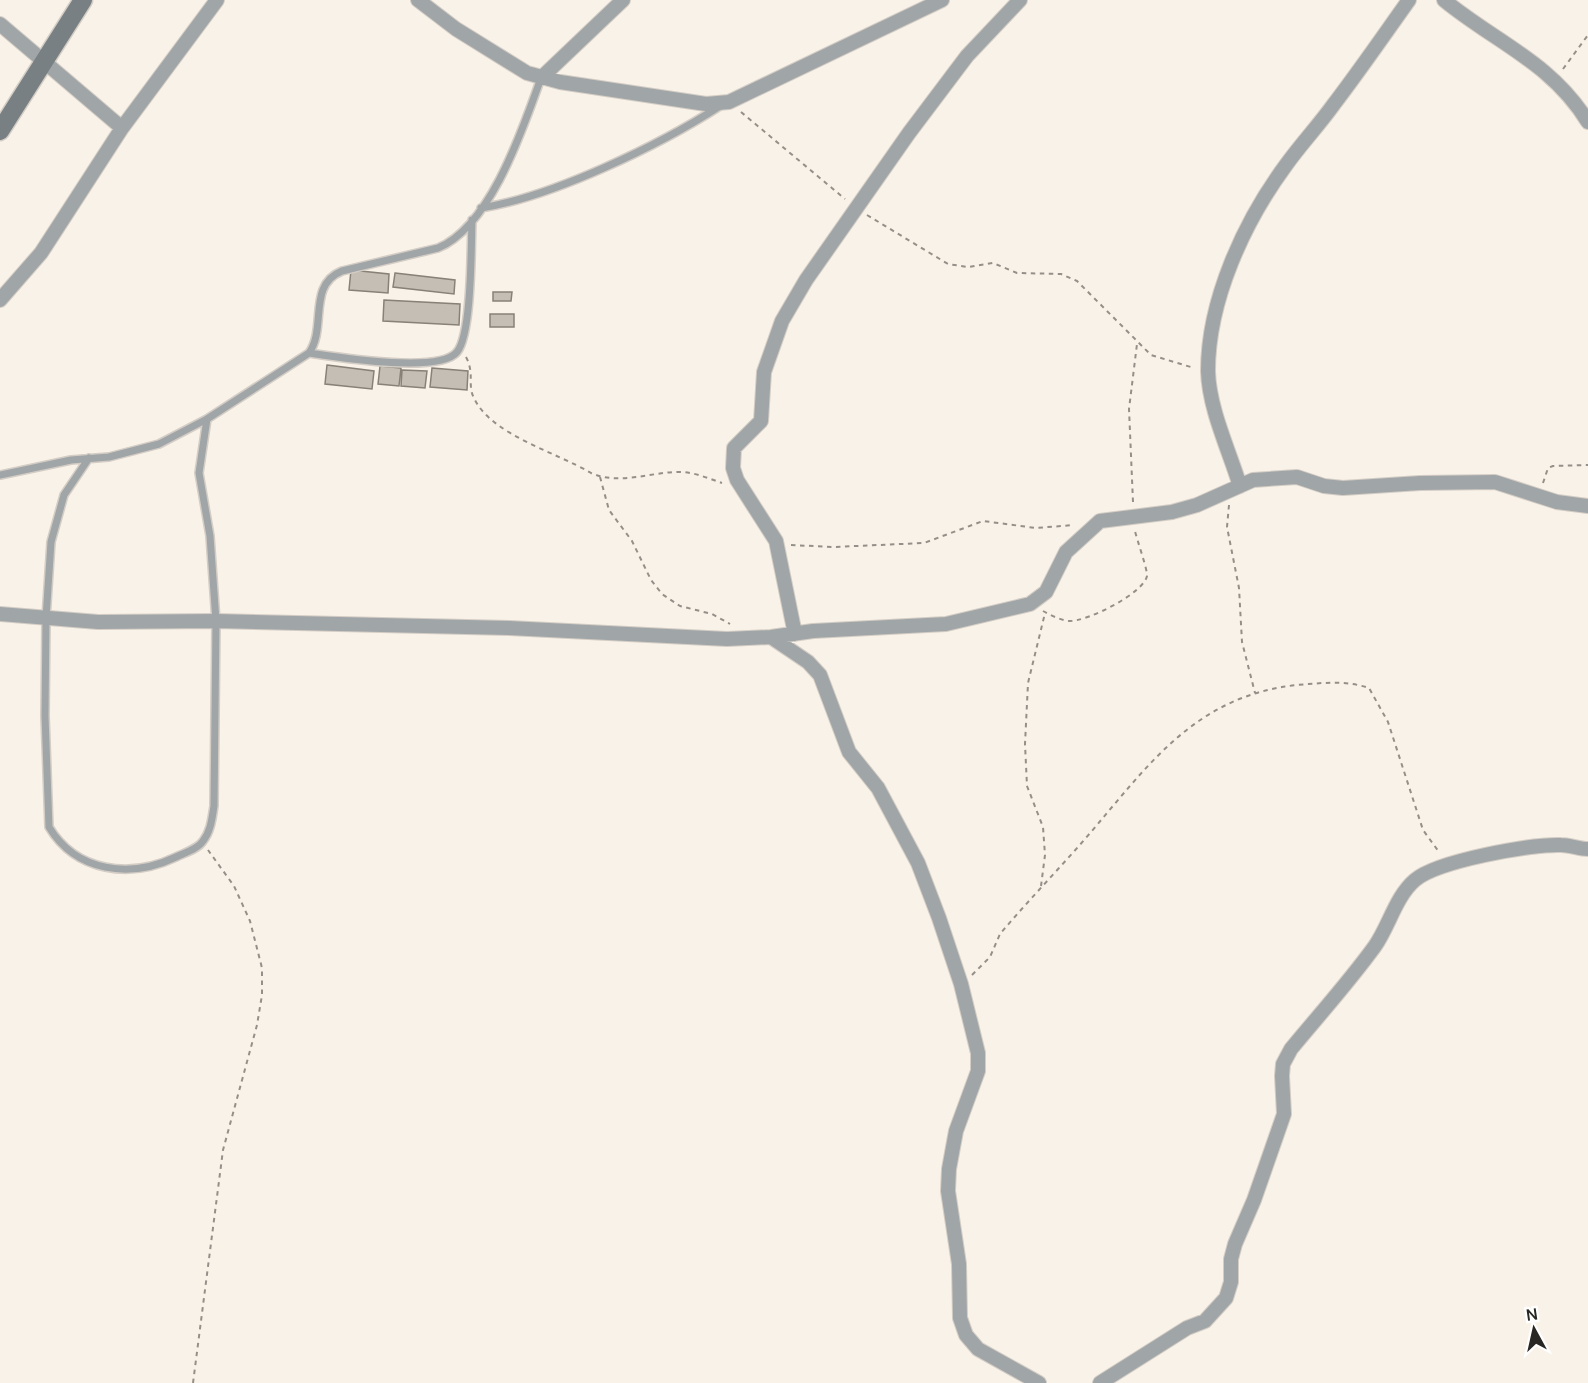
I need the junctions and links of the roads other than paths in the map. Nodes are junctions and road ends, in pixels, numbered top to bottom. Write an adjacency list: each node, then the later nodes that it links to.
1 (83, 0): 10 (street)
2 (217, 0): 14 (street)
3 (418, 0): 11 (street)
4 (623, 0): 11 (street)
5 (942, 0): 12 (street)
6 (1020, 0): 28 (street)
7 (1409, 0): 23 (street)
8 (1444, 0): 13 (street)
9 (0, 24): 10 (street)
10 (44, 63): 14 (street); 15 (street)
11 (541, 78): 12 (street); 16 (lane)
12 (726, 103): 16 (lane)
13 (1586, 115)
14 (122, 128): 18 (street)
15 (0, 131)
16 (481, 208): 17 (lane)
17 (472, 220): 19 (lane); 19 (lane)
18 (0, 300)
19 (309, 353): 20 (lane)
20 (207, 419): 21 (lane); 27 (lane)
21 (89, 458): 22 (lane); 26 (lane)
22 (0, 475)
23 (1235, 488): 24 (street); 28 (street)
24 (1588, 506)
25 (0, 614): 26 (street)
26 (46, 618): 27 (street); 27 (lane)
27 (216, 621): 29 (street)
28 (795, 634): 29 (street)
29 (771, 637): 31 (street)
30 (1588, 849): 32 (street)
31 (1039, 1383)
32 (1100, 1383)

